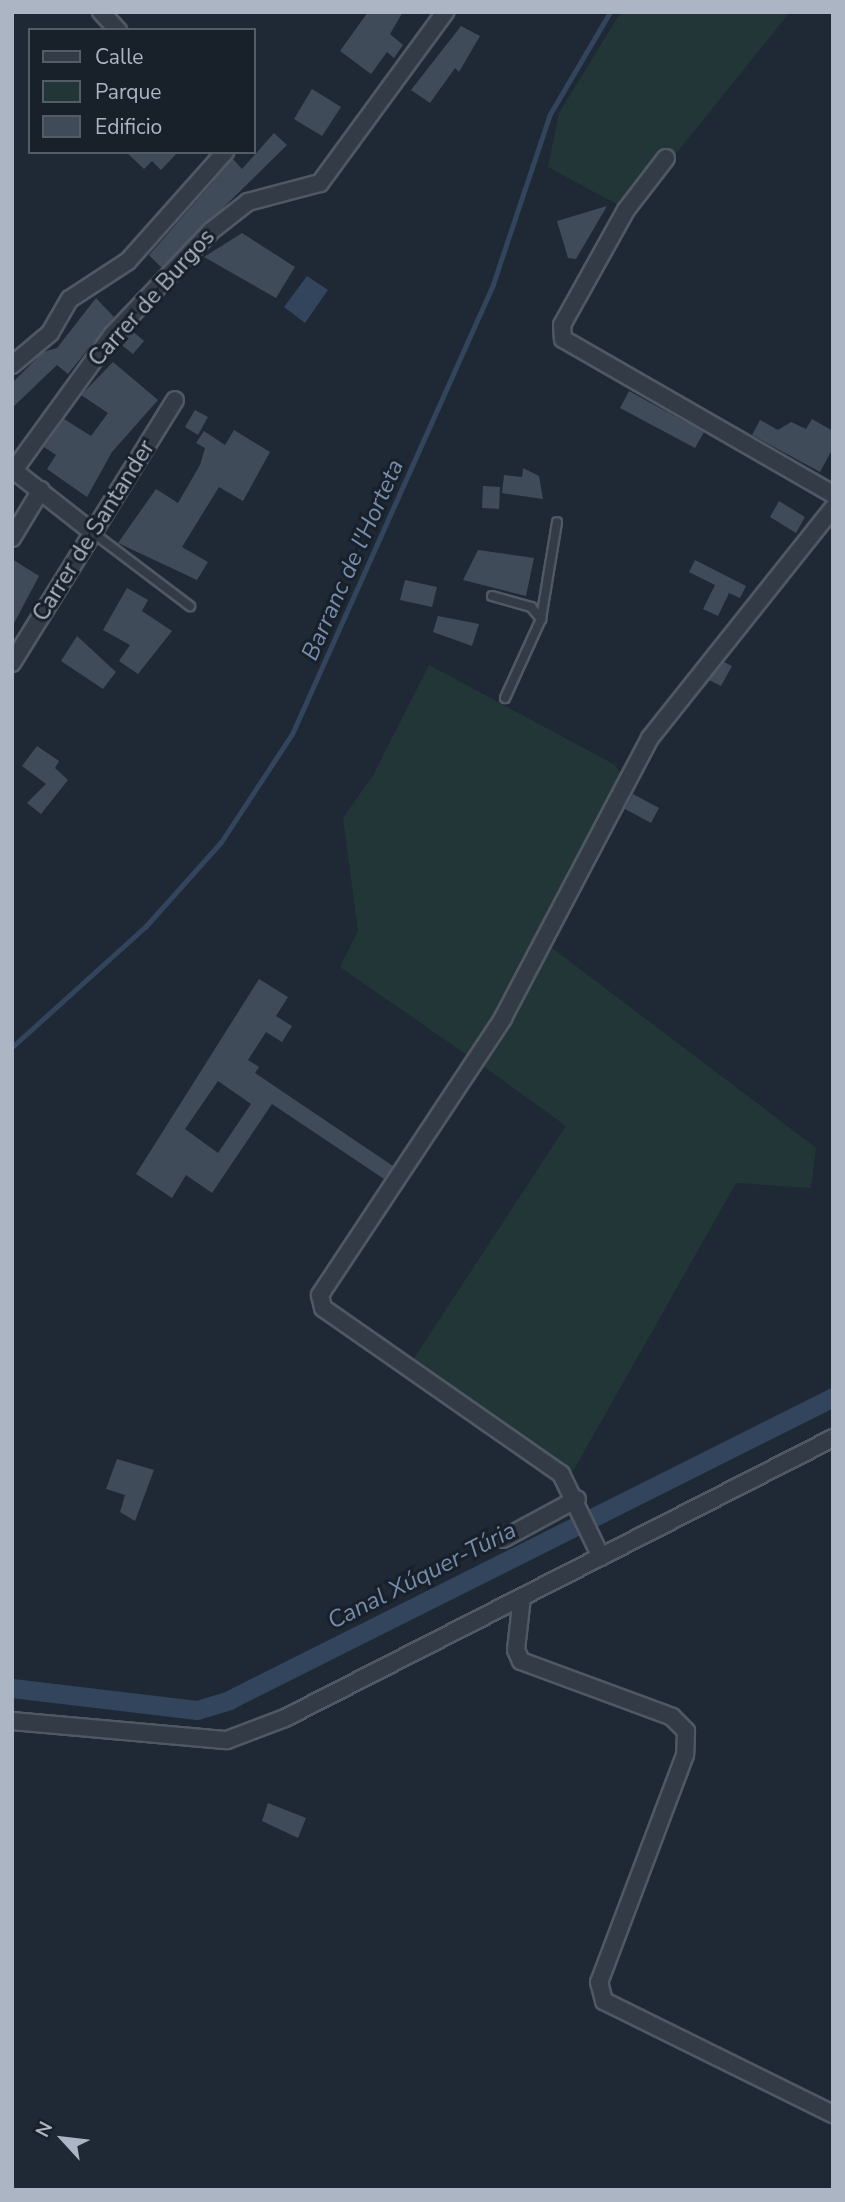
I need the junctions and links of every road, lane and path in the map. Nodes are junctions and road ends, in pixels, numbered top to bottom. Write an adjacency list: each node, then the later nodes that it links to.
1 (101, 12): 3 (street)
2 (445, 12): 8 (street, Carrer de Burgos)
3 (116, 28)
4 (223, 154): 6 (street)
5 (666, 158): 10 (street)
6 (12, 365)
7 (176, 400): 13 (street, Carrer de Santander)
8 (13, 469): 9 (street, Carrer de Burgos)
9 (41, 490): 13 (street, Carrer de Burgos); 14 (street)
10 (833, 494)
11 (833, 508): 21 (street)
12 (557, 522): 17 (lane)
13 (92, 532): 16 (lane); 18 (street, Carrer de Santander)
14 (12, 538)
15 (492, 596): 17 (lane)
16 (190, 606)
17 (541, 619): 19 (lane)
18 (12, 663)
19 (505, 698)
20 (833, 1438): 23 (street)
21 (578, 1502): 22 (street); 23 (street)
22 (503, 1539)
23 (601, 1557): 24 (street)
24 (522, 1597): 25 (street); 26 (street)
25 (12, 1721)
26 (833, 2114)

